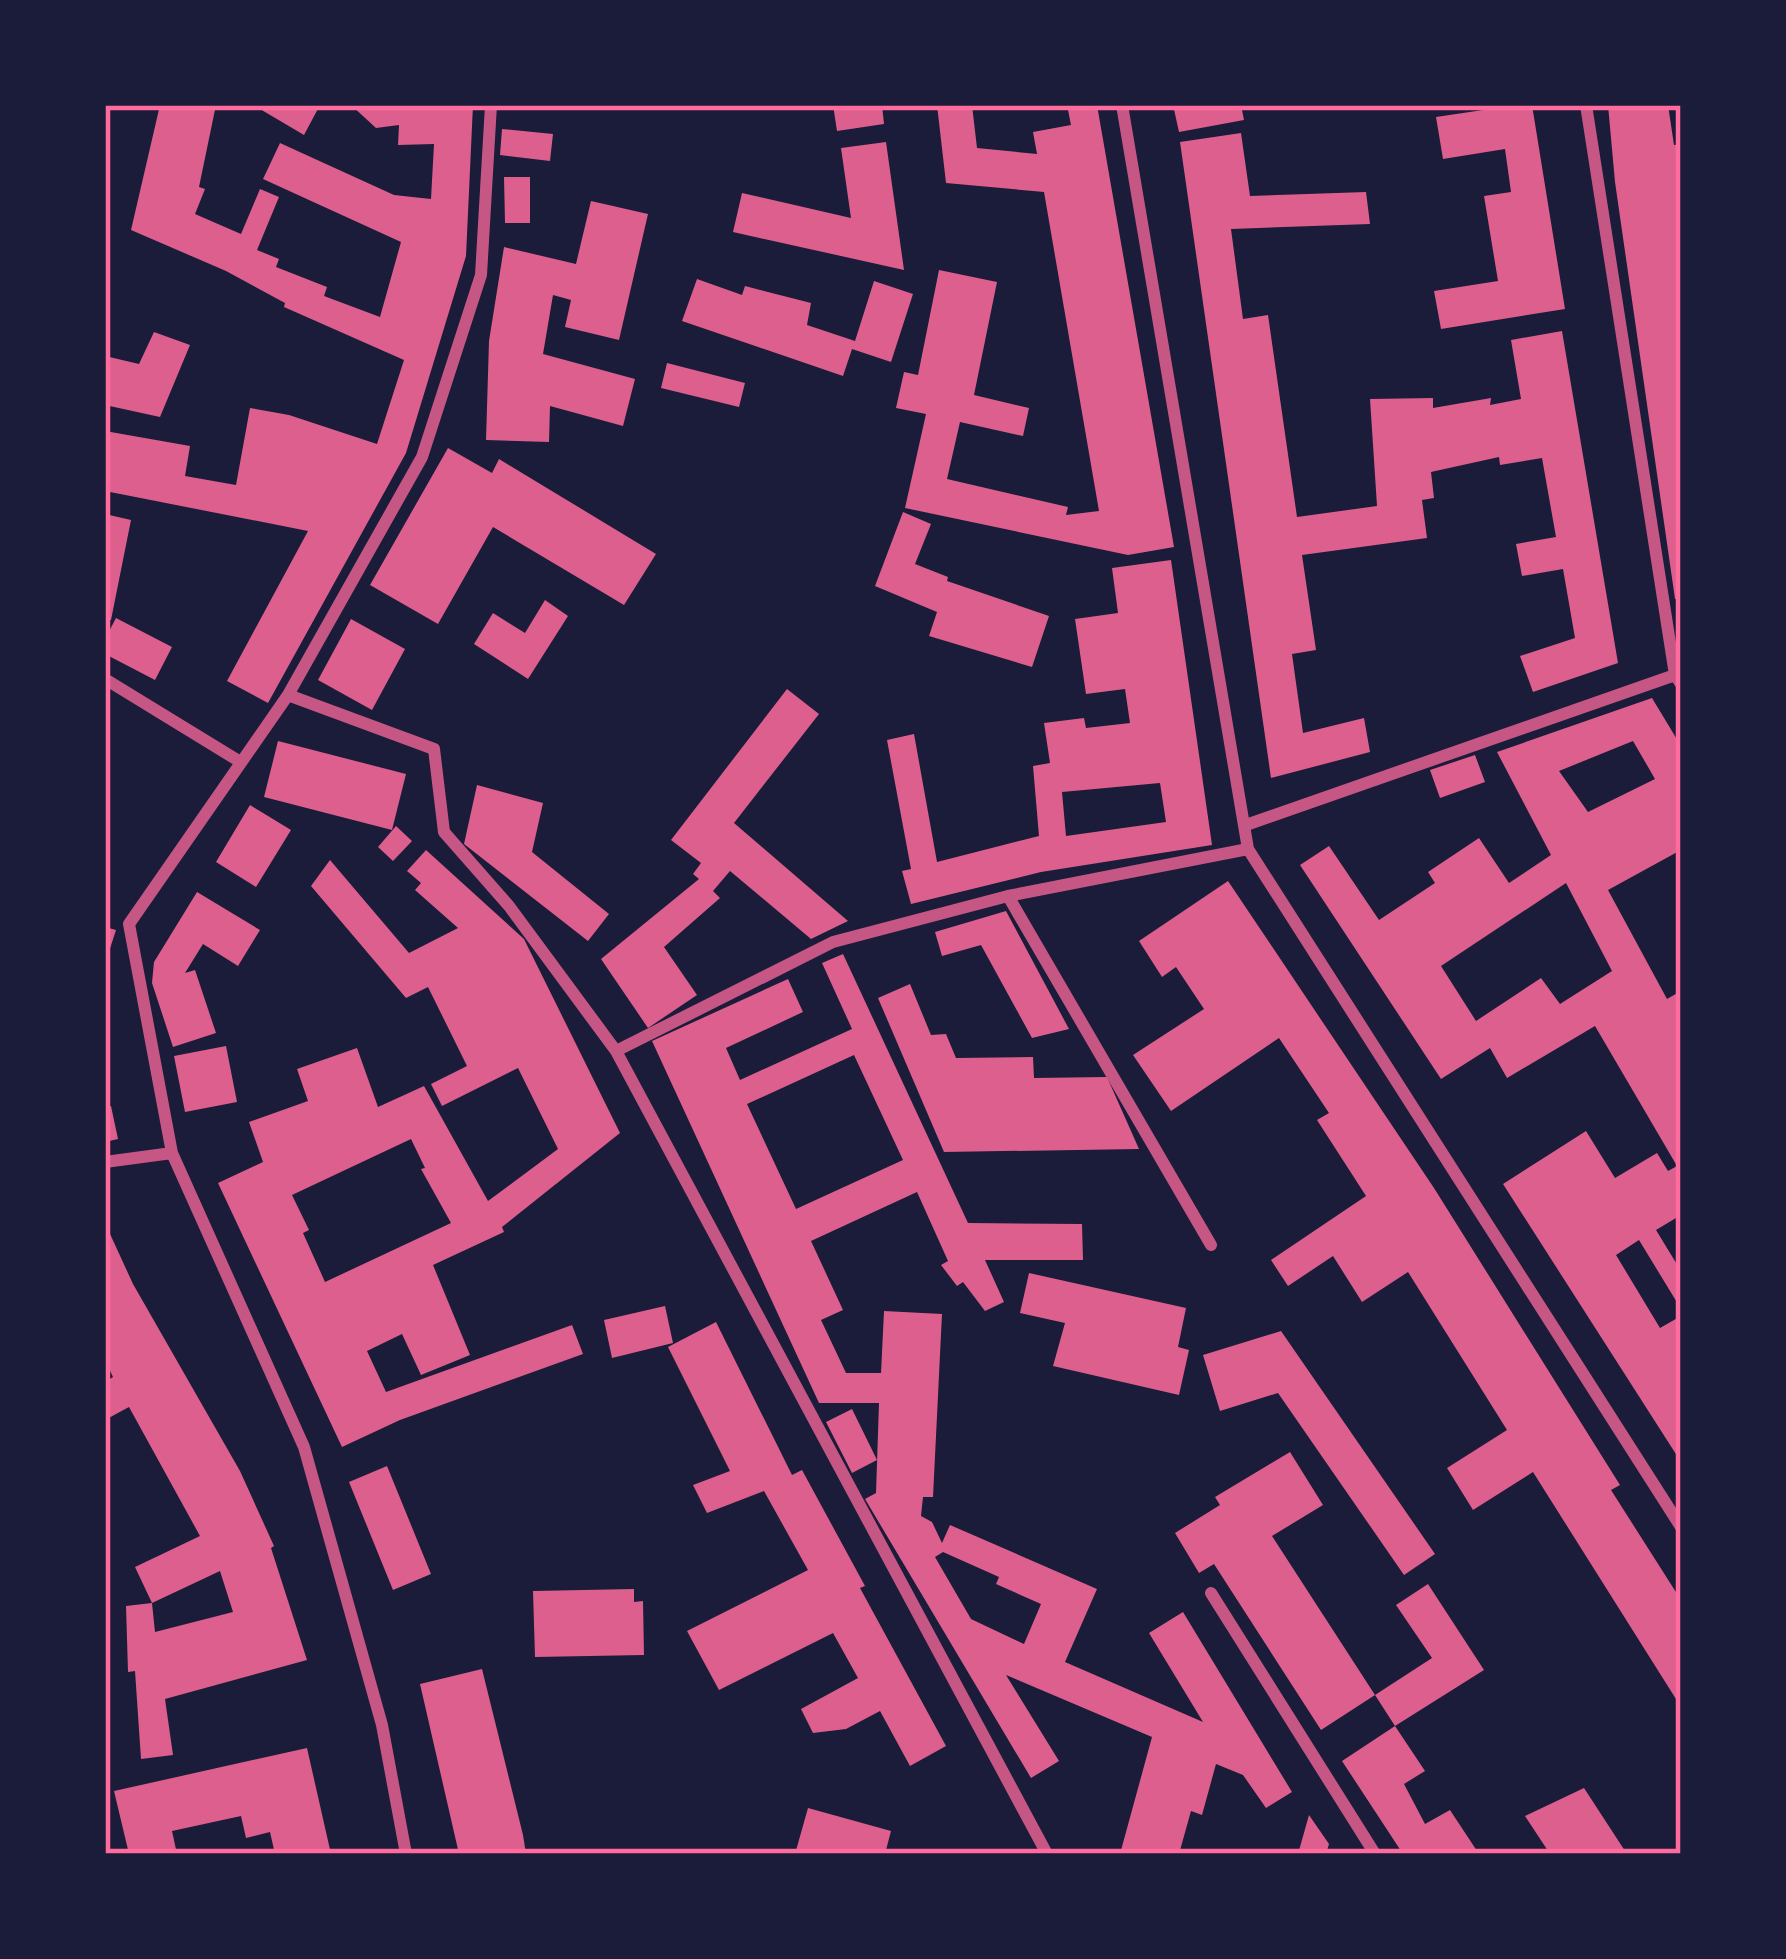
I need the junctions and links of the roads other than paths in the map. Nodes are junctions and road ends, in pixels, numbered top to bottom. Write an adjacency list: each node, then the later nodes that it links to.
1 (491, 105): 6 (street)
2 (1122, 105): 8 (street)
3 (1586, 105): 5 (street)
4 (105, 679): 7 (street)
5 (1678, 680): 8 (street)
6 (288, 695): 7 (street); 11 (street)
7 (239, 761): 12 (street)
8 (1246, 825): 9 (street)
9 (1248, 849): 10 (street); 15 (street)
10 (1008, 896): 11 (street); 14 (street)
11 (616, 1051): 18 (street)
12 (172, 1154): 13 (street); 17 (street)
13 (105, 1162)
14 (1210, 1245)
15 (1681, 1527)
16 (1211, 1593): 19 (street)
17 (406, 1854)
18 (1047, 1854)
19 (1376, 1854)

